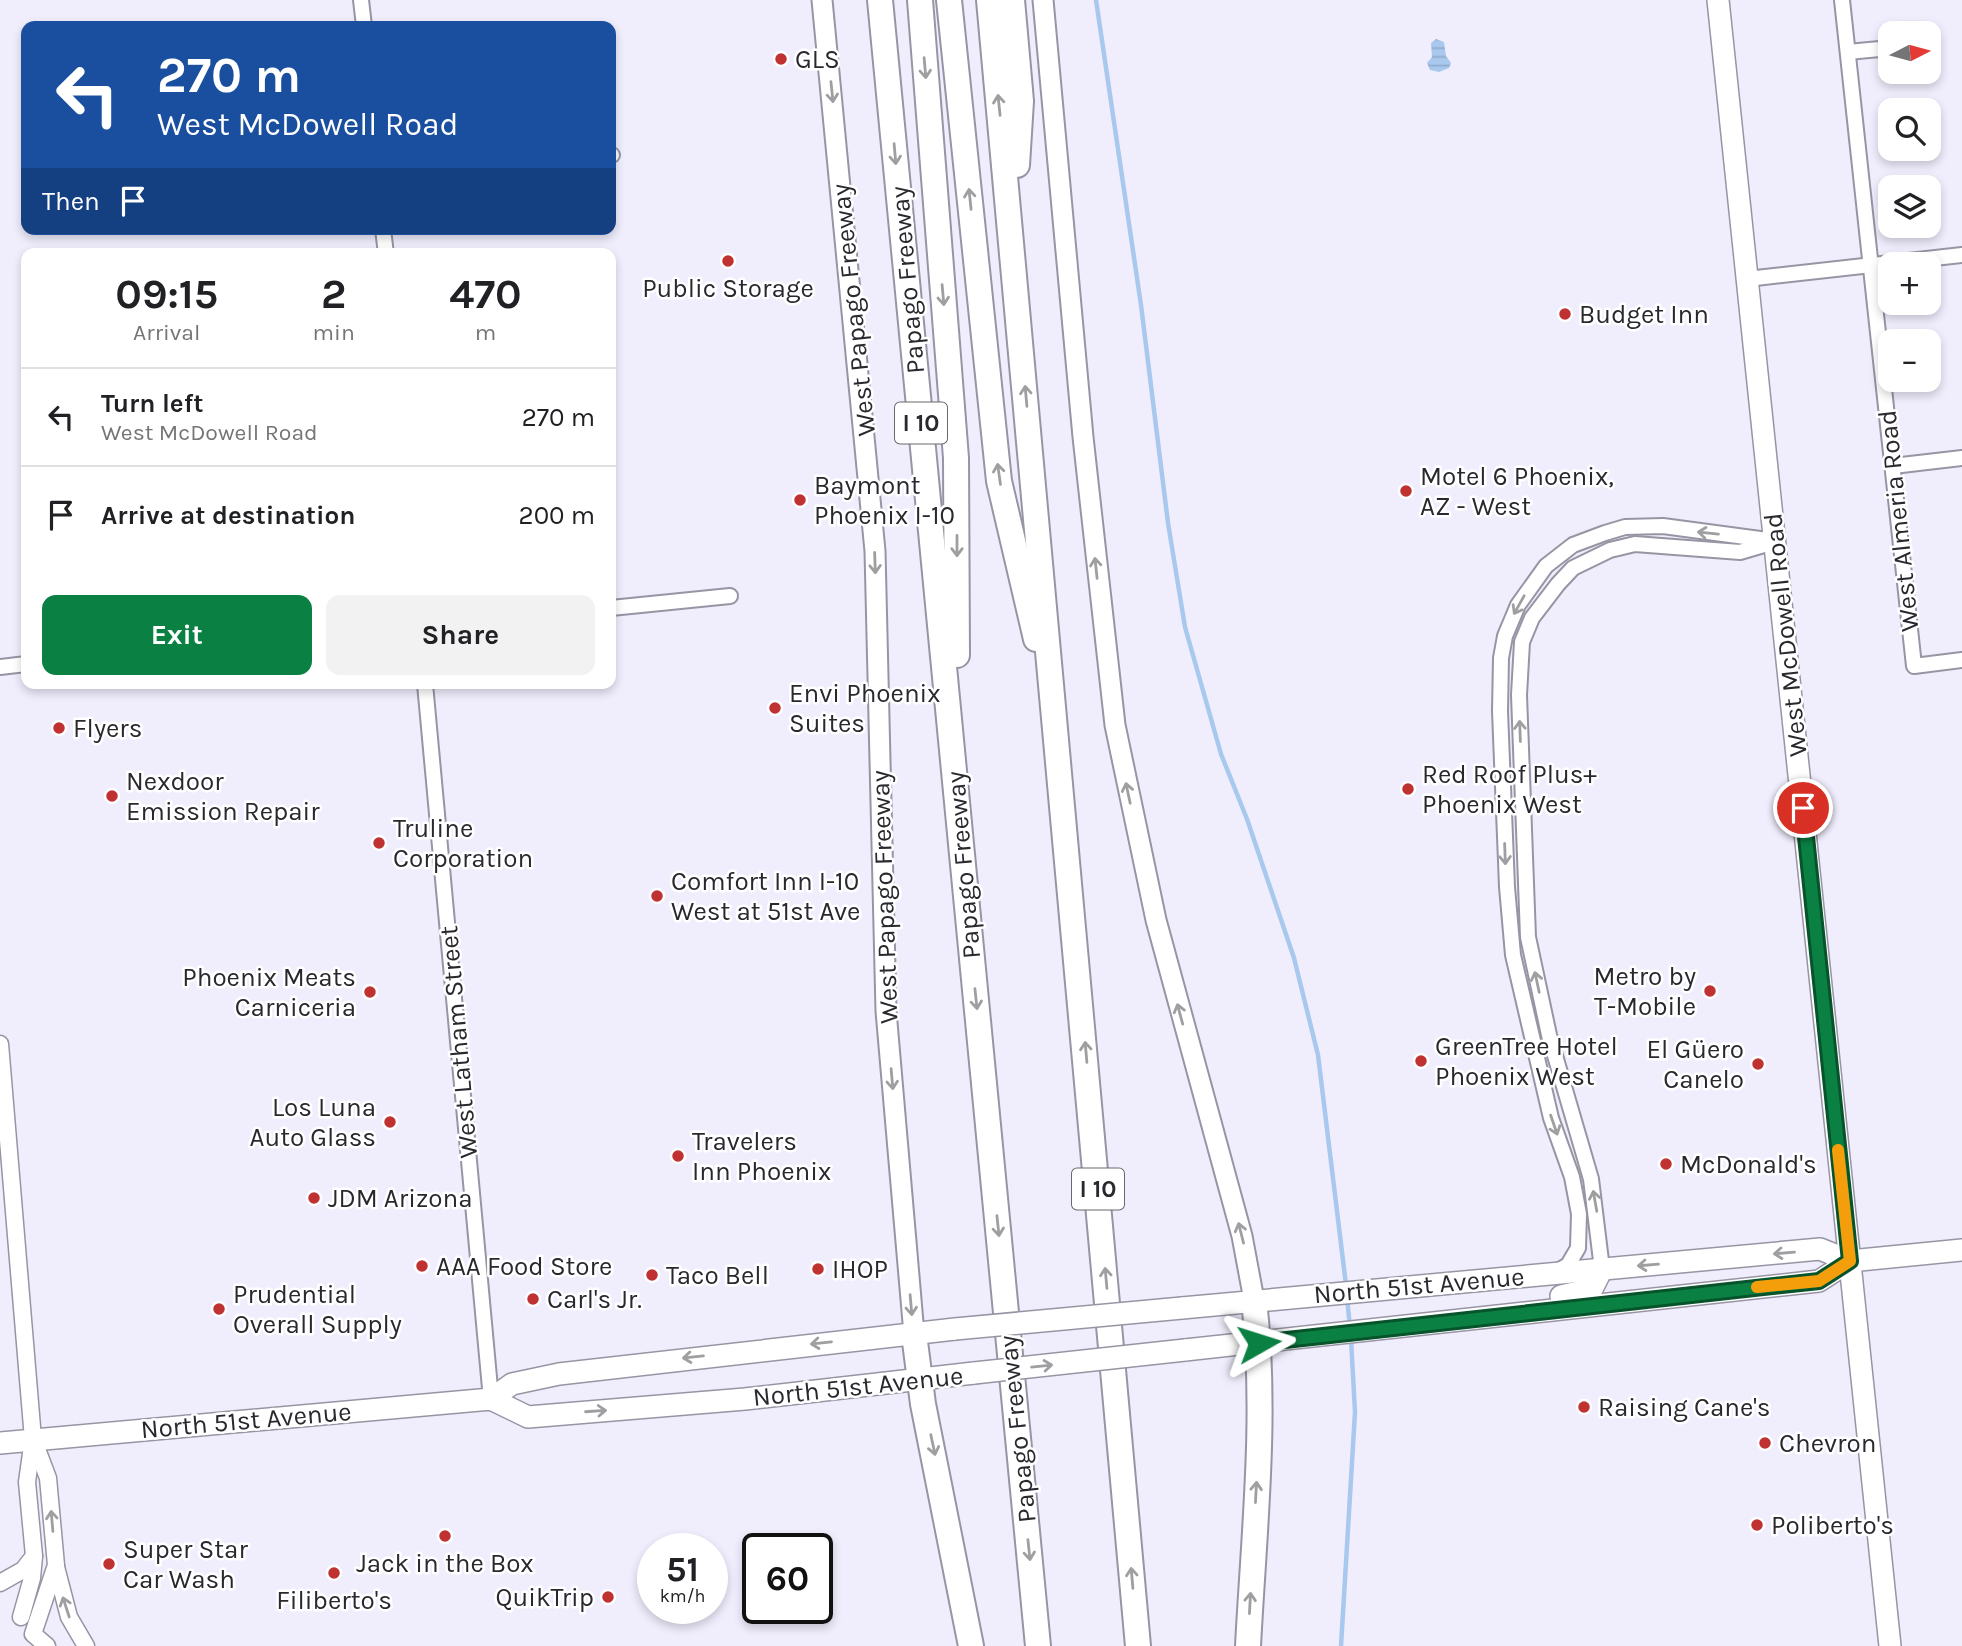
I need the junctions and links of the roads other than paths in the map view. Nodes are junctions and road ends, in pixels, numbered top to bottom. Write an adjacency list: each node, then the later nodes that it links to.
1 (361, 0): 12 (street)
2 (822, 0): 38 (main road, West Papago Freeway, one-way to 38)
3 (874, 0): 13 (highway)
4 (880, 0): 13 (highway, Papago Freeway / I 10)
5 (920, 0): 30 (highway, one-way to 30)
6 (949, 0): 29 (highway, one-way to 6)
7 (989, 0): 16 (highway, I 10, one-way to 7)
8 (1012, 0): 16 (highway)
9 (1043, 0): 36 (main road, one-way to 9)
10 (1718, 0): 19 (main road, West McDowell Road)
11 (1842, 0): 15 (street, West Almeria Road)
12 (363, 21)
13 (884, 37): 30 (highway, Papago Freeway / I 10, one-way to 30)
14 (1878, 49): 15 (street)
15 (1848, 52): 18 (street, West Almeria Road)
16 (1013, 246): 29 (highway, I 10, one-way to 16)
17 (1962, 255): 18 (street)
18 (1871, 265): 19 (street); 21 (street, West Almeria Road)
19 (1747, 279): 22 (main road, West McDowell Road)
20 (1962, 458): 21 (street)
21 (1893, 466): 25 (street, West Almeria Road)
22 (1776, 541): 33 (main road, West McDowell Road); 34 (street, one-way to 22); 35 (street, one-way to 35)
23 (730, 596): 24 (street)
24 (616, 607)
25 (1962, 660)
26 (21, 665): 27 (street)
27 (0, 667)
28 (425, 689): 41 (street, West Latham Street)
29 (1057, 732): 53 (highway, I 10, one-way to 29)
30 (958, 810): 52 (highway, Papago Freeway / I 10, one-way to 52)
31 (0, 1044): 42 (street)
32 (1962, 1250): 33 (main road, North 51st Avenue)
33 (1850, 1261): 34 (main road, North 51st Avenue, one-way to 34); 37 (main road, North 51st Avenue); 48 (main road, West McDowell Road)
34 (1602, 1269): 35 (main road, North 51st Avenue); 37 (main road)
35 (1551, 1273): 36 (main road, North 51st Avenue)
36 (1254, 1300): 38 (main road, North 51st Avenue, bridge); 39 (highway)
37 (1419, 1325): 39 (main road, North 51st Avenue)
38 (914, 1334): 40 (highway); 41 (main road, North 51st Avenue, one-way to 41)
39 (1259, 1343): 40 (main road, North 51st Avenue, one-way to 39, bridge); 54 (highway, one-way to 39)
40 (919, 1378): 41 (main road, North 51st Avenue, one-way to 40); 51 (highway, one-way to 51)
41 (491, 1399): 42 (main road, North 51st Avenue)
42 (33, 1439): 43 (main road, North 51st Avenue); 44 (street); 45 (street, one-way to 42)
43 (0, 1443)
44 (34, 1556): 46 (street); 47 (street)
45 (56, 1565): 49 (street); 50 (street, one-way to 45)
46 (0, 1583)
47 (21, 1617)
48 (1888, 1644)
49 (47, 1646)
50 (86, 1646)
51 (971, 1646)
52 (1038, 1646)
53 (1138, 1646)
54 (1248, 1646)

